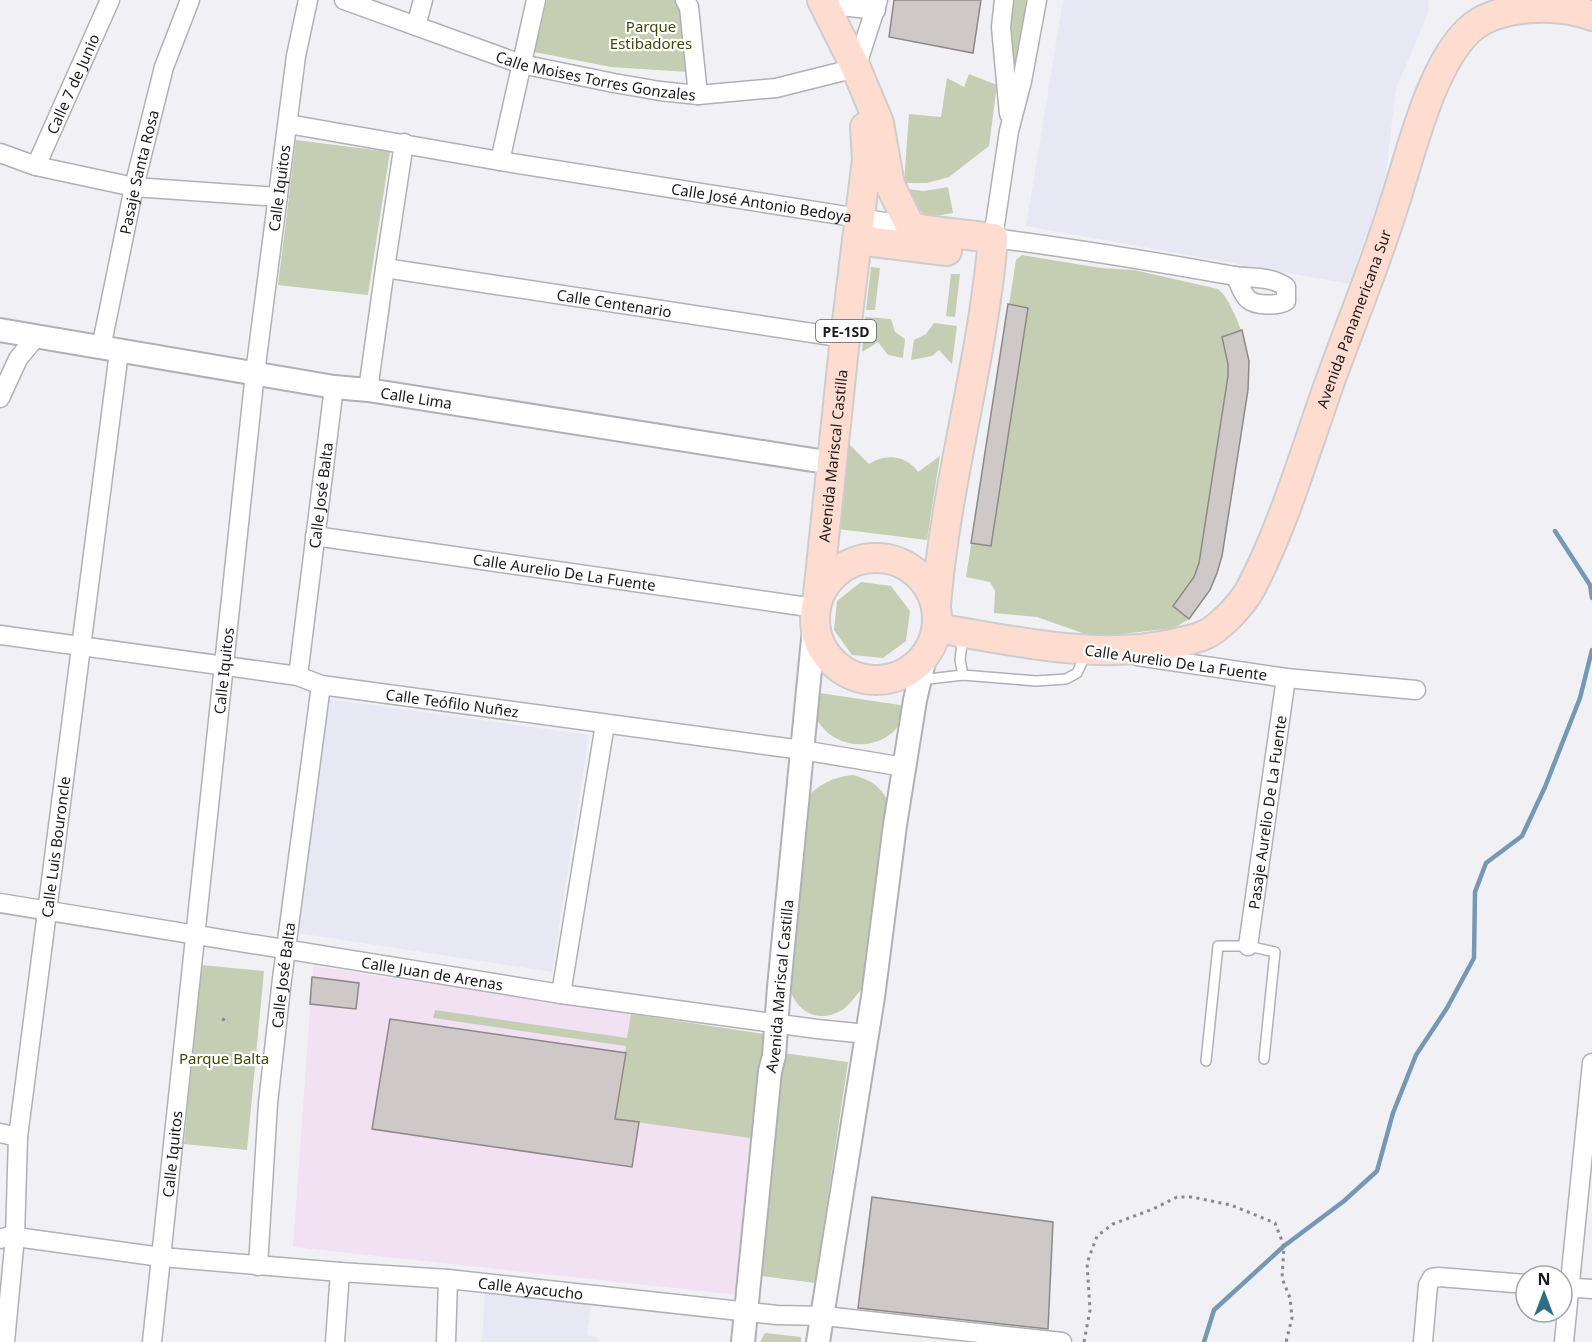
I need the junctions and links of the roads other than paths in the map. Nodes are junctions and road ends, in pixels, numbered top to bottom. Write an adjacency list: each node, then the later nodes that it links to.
1 (110, 0): 22 (street, Calle 7 de Junio)
2 (190, 0): 23 (street, Pasaje Santa Rosa)
3 (308, 0): 17 (street, Calle Iquitos)
4 (344, 0): 13 (street, Calle Moises Torres Gonzales)
5 (423, 0): 13 (street)
6 (536, 0): 14 (street)
7 (685, 0): 16 (street)
8 (1004, 0): 18 (street)
9 (1037, 0): 18 (street)
10 (823, 2): 11 (street); 15 (main road)
11 (877, 5): 15 (street, Avenida Mariscal Castilla)
12 (1592, 16): 45 (main road, Avenida Panamericana Sur)
13 (416, 27): 14 (street, Calle Moises Torres Gonzales)
14 (521, 64): 16 (street, Calle Moises Torres Gonzales); 21 (street)
15 (856, 68): 16 (street, Calle Moises Torres Gonzales); 25 (main road); 26 (main road, Avenida Mariscal Castilla / PE-1SD)
16 (698, 95)
17 (288, 124): 19 (street, Calle José Antonio Bedoya); 24 (street, Calle Iquitos)
18 (1009, 131): 27 (street)
19 (404, 143): 21 (street, Calle José Antonio Bedoya); 28 (street)
20 (0, 153): 22 (street)
21 (500, 161): 26 (street, Calle José Antonio Bedoya)
22 (36, 166): 23 (street)
23 (134, 187): 24 (street); 33 (street, Pasaje Santa Rosa)
24 (278, 197): 34 (street, Calle Iquitos)
25 (910, 226): 26 (street, Calle José Antonio Bedoya); 27 (main road, Calle José Antonio Bedoya)
26 (858, 229): 27 (main road); 32 (main road, Avenida Mariscal Castilla / PE-1SD)
27 (992, 247): 29 (street, Calle José Antonio Bedoya); 41 (main road)
28 (385, 268): 32 (street, Calle Centenario); 36 (street)
29 (1236, 276)
30 (0, 330): 31 (street, Calle Lima)
31 (35, 338): 33 (street, Calle Lima); 37 (street)
32 (845, 338): 38 (main road, Avenida Mariscal Castilla / PE-1SD)
33 (110, 350): 34 (street, Calle Lima); 43 (street, Calle Luis Bouroncle)
34 (255, 373): 35 (street, Calle Lima); 46 (street, Calle Iquitos)
35 (334, 387): 36 (street, Calle Lima); 39 (street, Calle José Balta)
36 (368, 390): 38 (street, Calle Lima)
37 (0, 398)
38 (832, 463): 40 (main road, Avenida Mariscal Castilla / PE-1SD)
39 (315, 536): 40 (street, Calle Aurelio De La Fuente); 49 (street, Calle José Balta)
40 (816, 611): 41 (main road); 47 (main road); 54 (street, Avenida Mariscal Castilla)
41 (945, 622): 44 (main road, Calle Aurelio De La Fuente); 47 (main road); 48 (lane)
42 (0, 635): 43 (street, Calle Teófilo Nuñez)
43 (81, 646): 46 (street, Calle Teófilo Nuñez); 57 (street, Calle Luis Bouroncle)
44 (1089, 649): 45 (main road, Calle Aurelio De La Fuente); 48 (lane)
45 (1118, 651): 50 (street, Calle Aurelio De La Fuente)
46 (223, 666): 49 (street, Calle Teófilo Nuñez); 58 (street, Calle Iquitos)
47 (922, 669): 48 (lane); 55 (street)
48 (963, 675)
49 (298, 676): 51 (street, Calle Teófilo Nuñez)
50 (1286, 678): 52 (street, Calle Aurelio De La Fuente); 59 (street, Pasaje Aurelio De La Fuente)
51 (321, 685): 53 (street, Calle Teófilo Nuñez); 60 (street, Calle José Balta)
52 (1416, 690)
53 (605, 724): 54 (street, Calle Teófilo Nuñez); 61 (street)
54 (802, 750): 55 (street, Calle Teófilo Nuñez); 62 (street, Avenida Mariscal Castilla)
55 (904, 767): 63 (street)
56 (0, 903): 57 (street, Calle Juan de Arenas)
57 (47, 910): 58 (street, Calle Juan de Arenas); 68 (street, Calle Luis Bouroncle)
58 (195, 935): 60 (street, Calle Juan de Arenas); 70 (street, Calle Iquitos)
59 (1248, 946): 64 (lane); 65 (lane)
60 (287, 950): 61 (street, Calle Juan de Arenas); 72 (street, Calle José Balta)
61 (561, 994): 62 (street, Calle Juan de Arenas)
62 (776, 1023): 63 (street, Calle Juan de Arenas); 78 (street, Avenida Mariscal Castilla)
63 (867, 1034): 79 (street)
64 (1264, 1059)
65 (1206, 1061)
66 (1591, 1073): 71 (street)
67 (0, 1133): 68 (street)
68 (18, 1137): 69 (street, Calle Luis Bouroncle)
69 (8, 1238): 70 (street, Calle Ayacucho); 82 (street, Calle Luis Bouroncle)
70 (161, 1257): 72 (street, Calle Ayacucho); 83 (street, Calle Iquitos)
71 (1569, 1264)
72 (258, 1266): 73 (street, Calle Ayacucho)
73 (340, 1272): 74 (street, Calle Ayacucho); 84 (street)
74 (448, 1279): 78 (street, Calle Ayacucho); 85 (street)
75 (1514, 1283): 88 (street)
76 (1574, 1288): 77 (street)
77 (1592, 1289)
78 (746, 1311): 79 (street, Calle Ayacucho); 86 (street, Avenida Mariscal Castilla)
79 (824, 1316): 81 (street, Calle Ayacucho); 87 (street)
80 (1565, 1324): 89 (street)
81 (1054, 1341)
82 (5, 1342)
83 (152, 1342)
84 (335, 1342)
85 (446, 1342)
86 (743, 1342)
87 (819, 1342)
88 (1423, 1342)
89 (1564, 1342)

